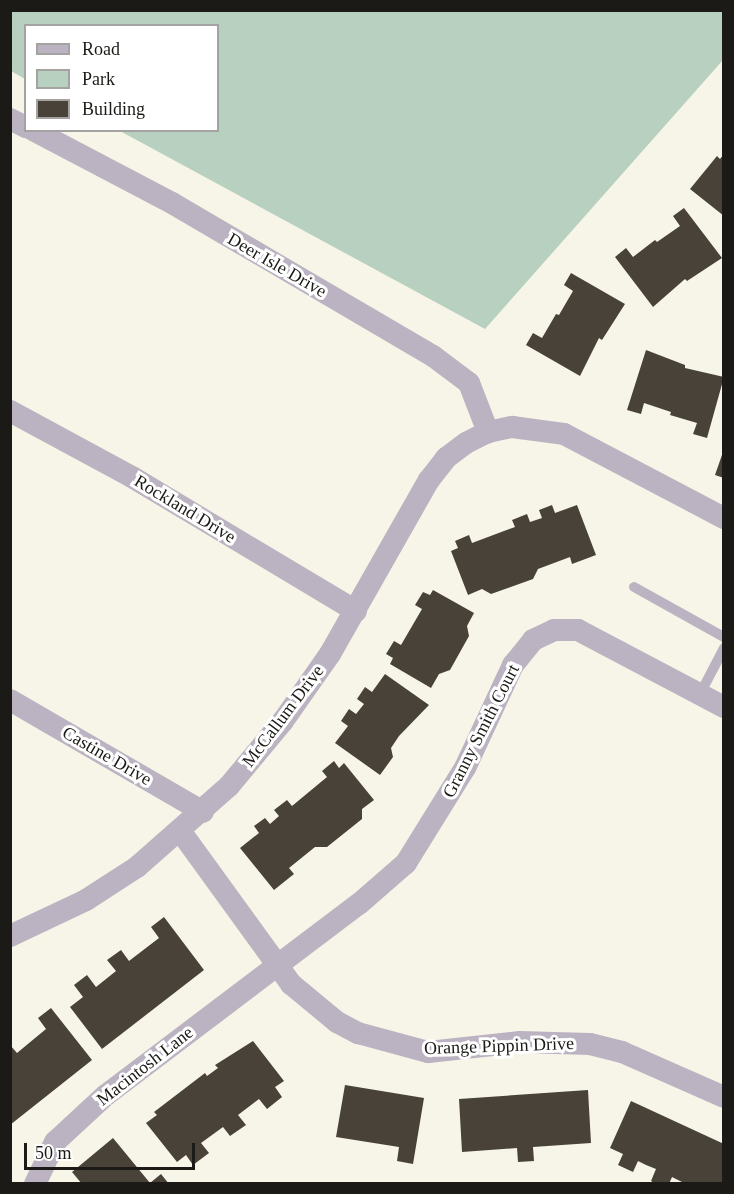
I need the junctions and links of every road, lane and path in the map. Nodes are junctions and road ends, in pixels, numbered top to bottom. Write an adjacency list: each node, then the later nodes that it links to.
1 (10, 119): 2 (street)
2 (24, 126)
3 (37, 132): 5 (street, Deer Isle Drive)
4 (10, 411): 8 (street, Rockland Drive)
5 (488, 432): 6 (street); 8 (street, McCallum Drive)
6 (723, 518)
7 (634, 587): 9 (lane)
8 (356, 611): 14 (street, McCallum Drive)
9 (723, 637)
10 (723, 648): 11 (lane)
11 (700, 694): 13 (street, Granny Smith Court); 17 (street, Granny Smith Court)
12 (10, 700): 14 (street, Castine Drive)
13 (723, 707)
14 (204, 813): 15 (street, McCallum Drive)
15 (181, 832): 16 (street, McCallum Drive); 17 (street, Orange Pippin Drive)
16 (10, 936)
17 (276, 966): 18 (street, Orange Pippin Drive); 19 (street, Macintosh Lane)
18 (723, 1097)
19 (35, 1184)

